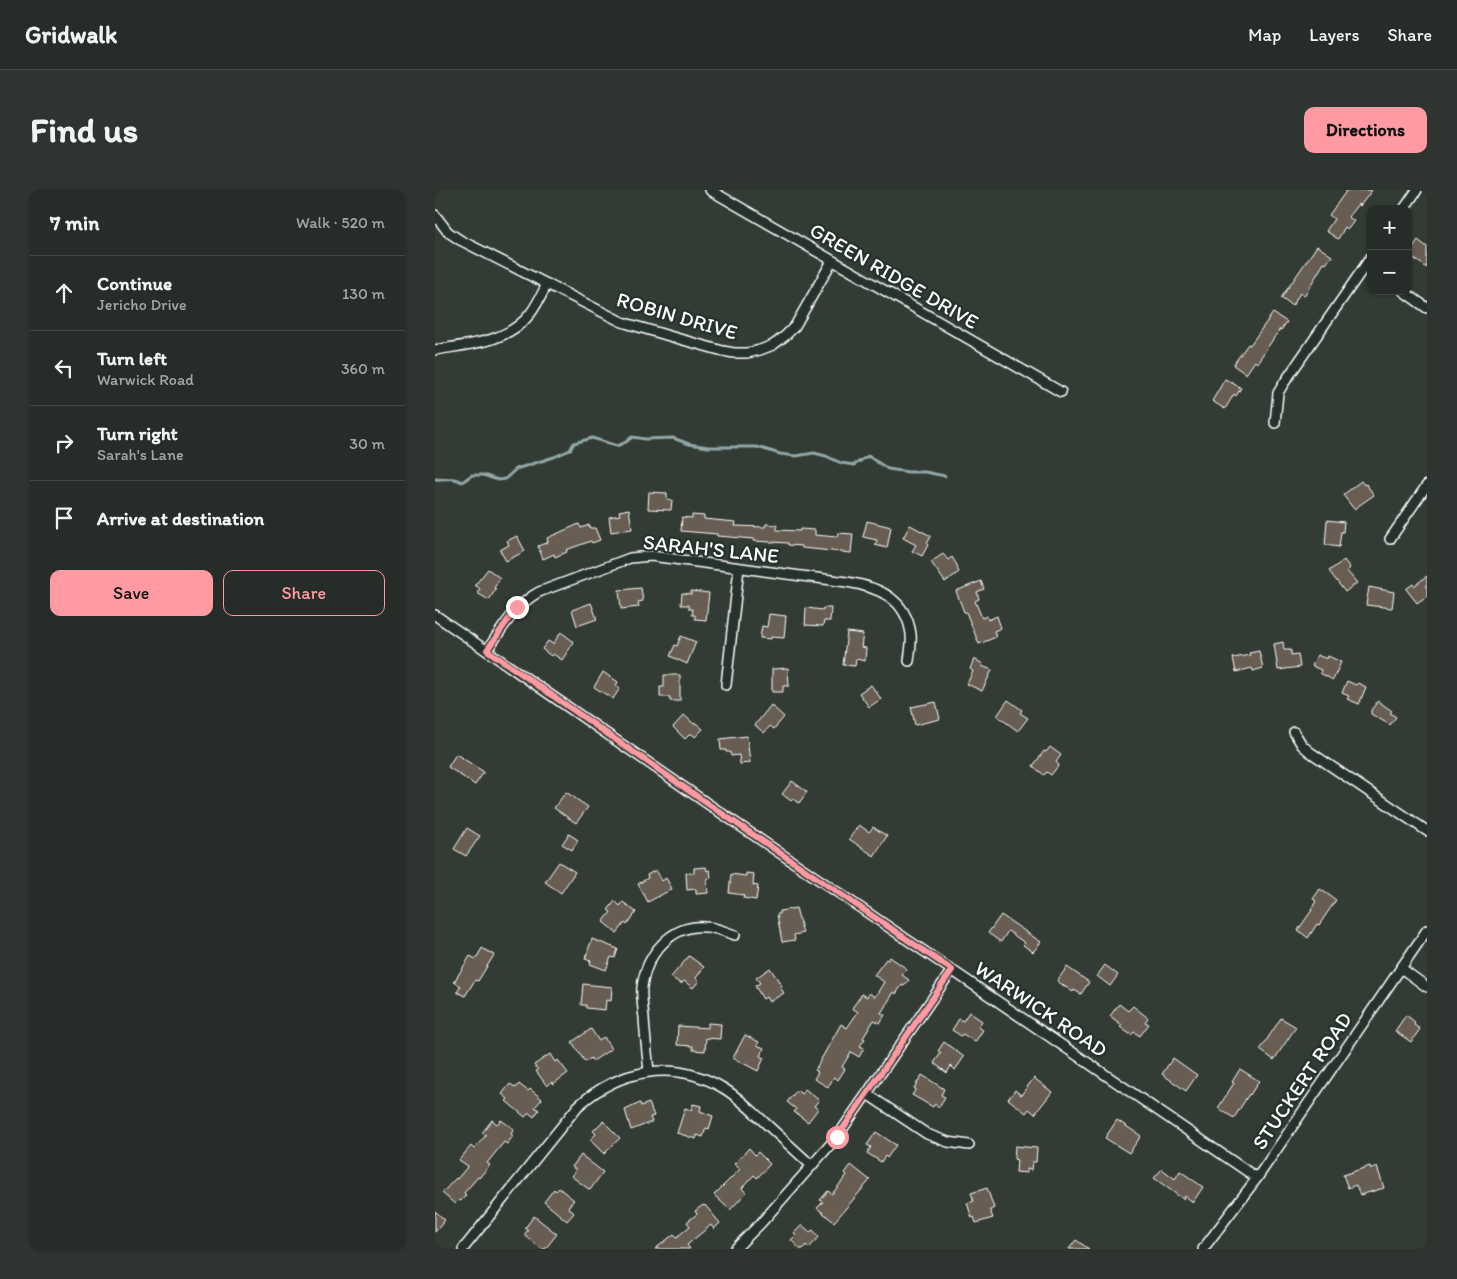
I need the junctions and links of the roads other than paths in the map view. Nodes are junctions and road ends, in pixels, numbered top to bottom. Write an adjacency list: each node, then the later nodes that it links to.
1 (710, 190): 5 (street, GREEN RIDGE DRIVE)
2 (1417, 190): 3 (street)
3 (1407, 205)
4 (435, 215): 7 (street, ROBIN DRIVE)
5 (832, 261): 7 (street, ROBIN DRIVE); 11 (street, GREEN RIDGE DRIVE)
6 (1367, 268): 12 (street)
7 (547, 284): 10 (street)
8 (1409, 295): 9 (street)
9 (1427, 308)
10 (435, 350)
11 (1061, 392)
12 (1275, 423)
13 (1427, 485): 14 (street)
14 (1390, 539)
15 (739, 568): 17 (street, SARAH'S LANE); 18 (street, SARAH'S LANE); 19 (street)
16 (435, 615): 17 (street, WARWICK ROAD)
17 (487, 650): 25 (street, WARWICK ROAD)
18 (909, 661)
19 (726, 685)
20 (1294, 732): 21 (street)
21 (1427, 831)
22 (1427, 930): 24 (street, STUCKERT ROAD)
23 (735, 935): 27 (street)
24 (1401, 968): 26 (street); 31 (street, STUCKERT ROAD)
25 (952, 970): 28 (street); 31 (street, WARWICK ROAD)
26 (1427, 987)
27 (649, 1071): 30 (street); 32 (street)
28 (867, 1094): 29 (street); 30 (street)
29 (969, 1145)
30 (812, 1166): 33 (street)
31 (1257, 1178): 34 (street, STUCKERT ROAD)
32 (463, 1249)
33 (735, 1249)
34 (1203, 1249)

